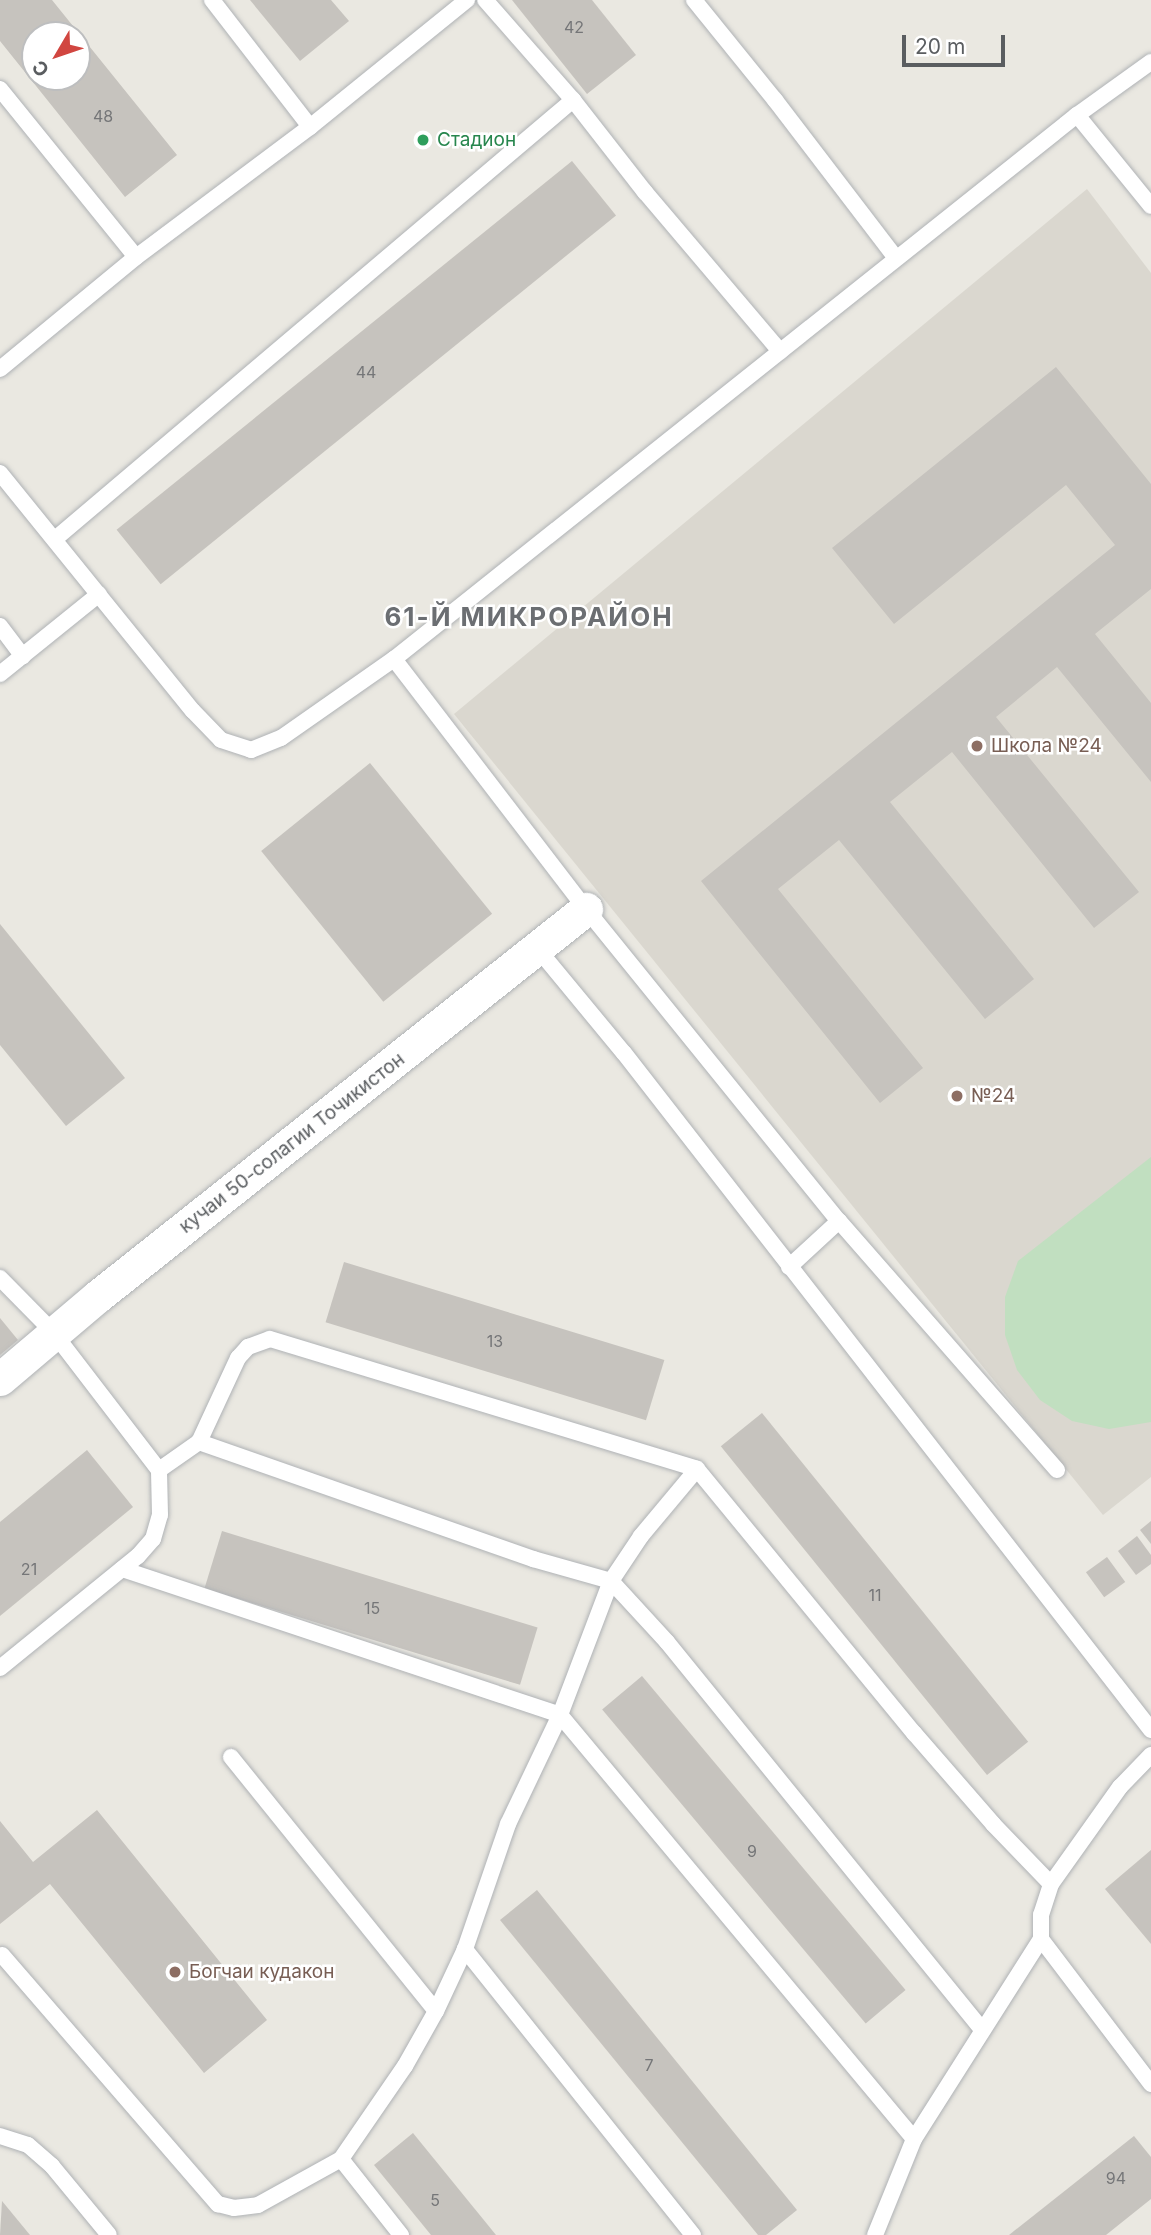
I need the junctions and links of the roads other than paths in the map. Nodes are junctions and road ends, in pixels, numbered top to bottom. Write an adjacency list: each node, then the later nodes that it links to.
1 (212, 0): 9 (lane)
2 (467, 0): 9 (lane)
3 (485, 0): 7 (lane)
4 (694, 0): 12 (lane)
5 (1151, 62): 8 (lane)
6 (0, 89): 11 (lane)
7 (573, 100): 13 (lane); 16 (lane)
8 (1077, 115): 10 (lane); 12 (lane)
9 (310, 127): 11 (lane)
10 (1151, 206)
11 (136, 257): 14 (lane)
12 (896, 258): 13 (lane)
13 (780, 351): 20 (lane)
14 (0, 369)
15 (0, 473): 16 (lane)
16 (55, 539): 17 (lane)
17 (99, 594): 19 (lane); 20 (lane)
18 (0, 626): 19 (lane)
19 (23, 656): 21 (lane)
20 (394, 659): 22 (lane)
21 (0, 674)
22 (586, 909): 23 (street, кучаи 50-солагии Точикистон); 24 (lane)
23 (537, 948): 25 (lane); 27 (street, кучаи 50-солагии Точикистон)
24 (839, 1221): 25 (lane); 32 (lane)
25 (789, 1267): 37 (lane)
26 (0, 1278): 27 (lane)
27 (53, 1332): 28 (street, кучаи 50-солагии Точикистон); 30 (lane)
28 (0, 1379)
29 (199, 1442): 30 (lane); 31 (lane); 34 (lane)
30 (159, 1469): 33 (lane)
31 (697, 1469): 34 (lane); 40 (lane)
32 (1057, 1470)
33 (122, 1569): 35 (lane); 36 (lane)
34 (611, 1581): 36 (lane); 45 (lane)
35 (0, 1668)
36 (560, 1715): 42 (lane); 48 (lane)
37 (1151, 1730)
38 (1151, 1755): 40 (lane)
39 (231, 1757): 44 (lane)
40 (1051, 1884): 41 (lane)
41 (1041, 1939): 45 (lane); 46 (lane)
42 (465, 1949): 44 (lane); 52 (lane)
43 (2, 1955): 49 (lane)
44 (436, 2011): 49 (lane)
45 (982, 2029): 48 (lane)
46 (1151, 2084)
47 (0, 2136): 50 (lane)
48 (914, 2138): 53 (lane)
49 (341, 2159): 51 (lane)
50 (109, 2235)
51 (401, 2235)
52 (693, 2235)
53 (875, 2235)

